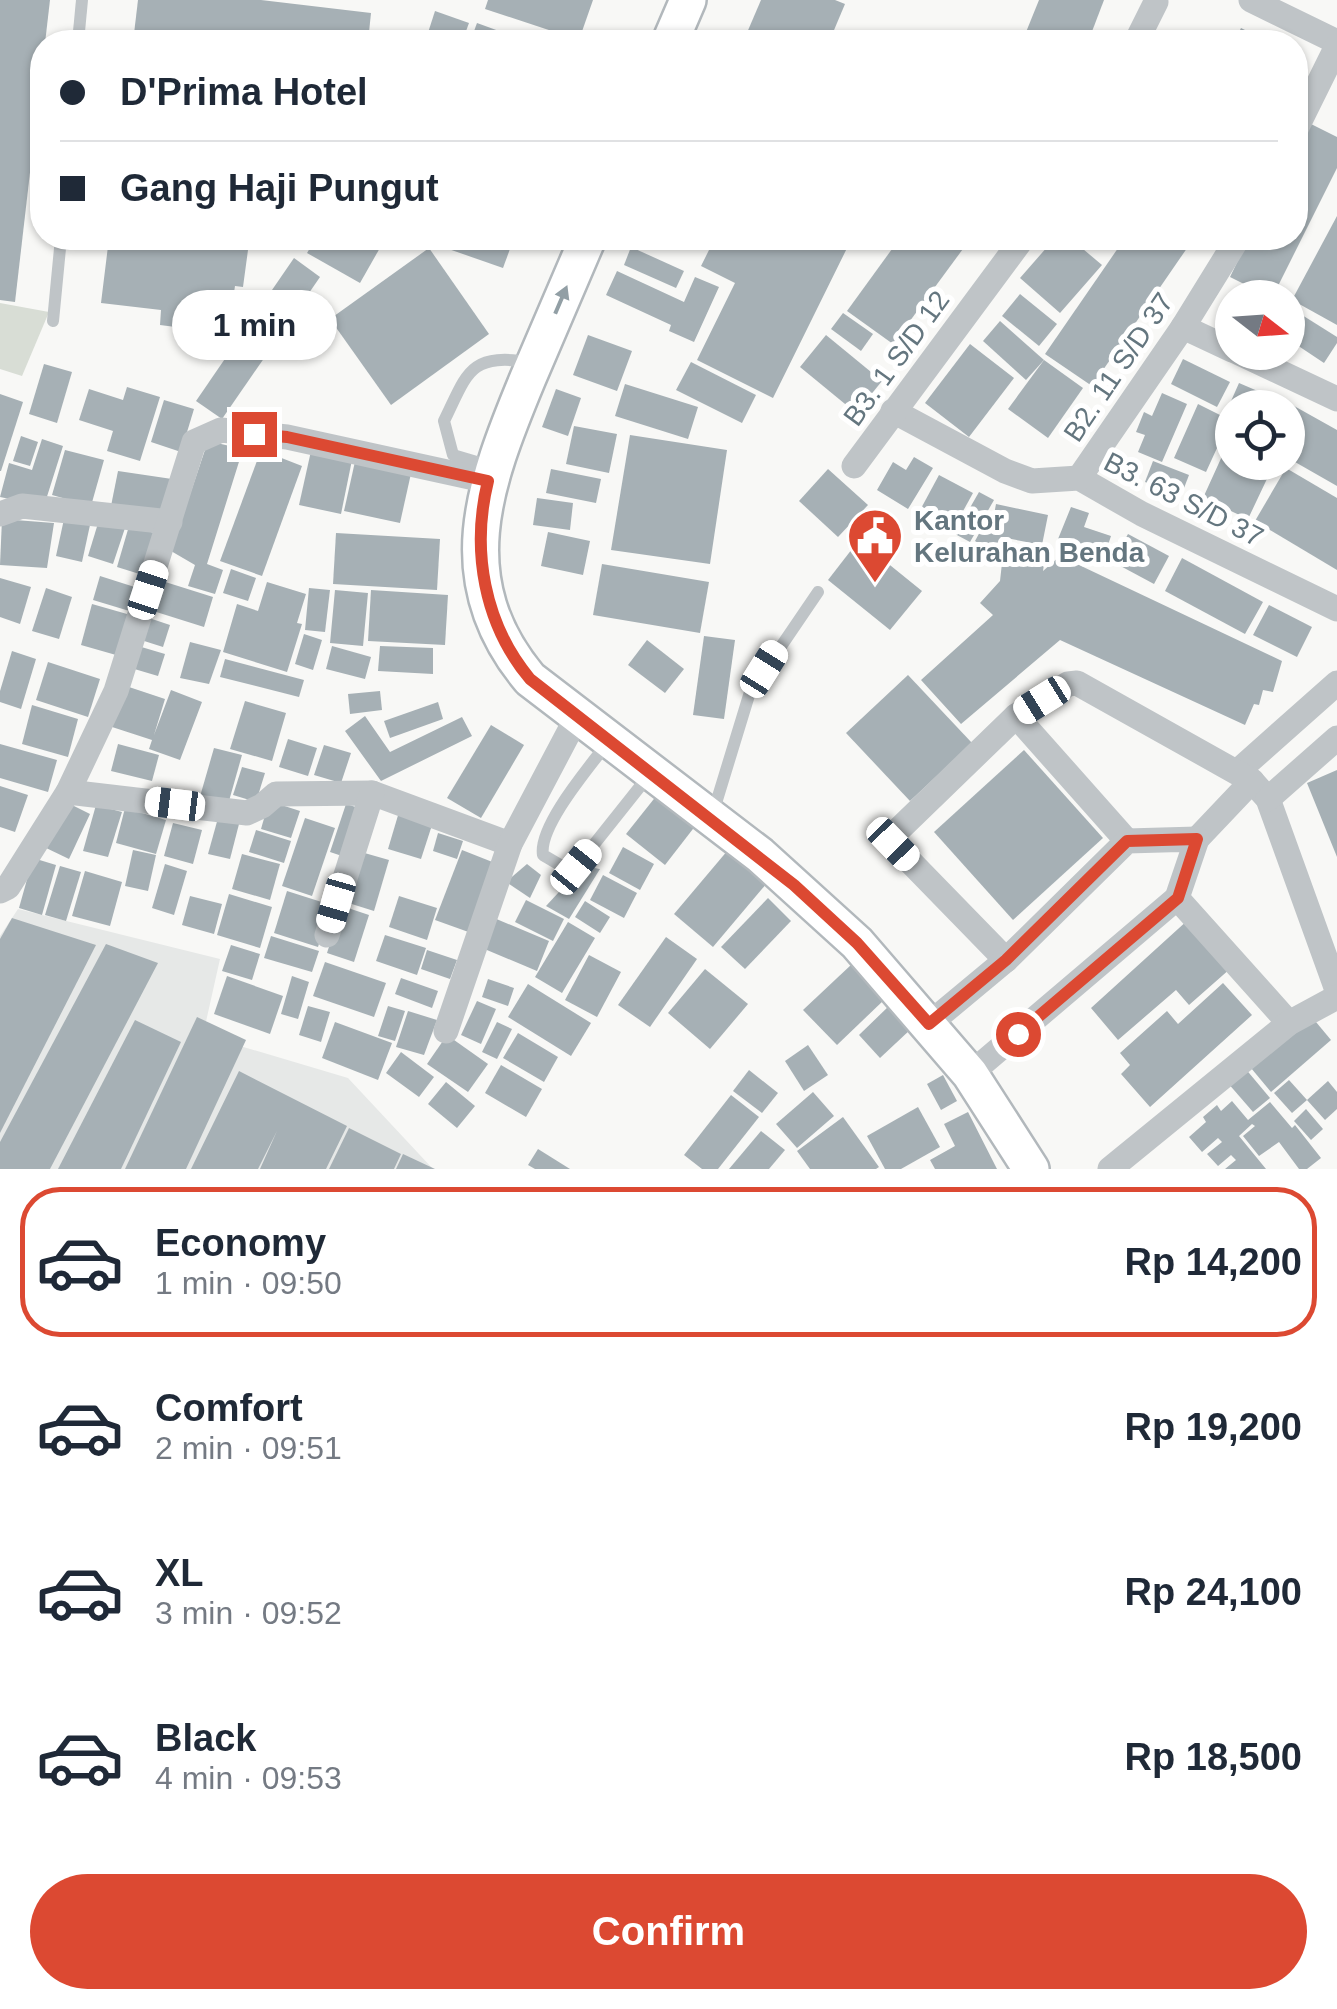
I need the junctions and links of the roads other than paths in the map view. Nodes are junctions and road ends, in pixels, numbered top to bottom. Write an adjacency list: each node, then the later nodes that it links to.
1 (82, 0): 5 (lane)
2 (688, 0): 6 (main road)
3 (1251, 0): 8 (street)
4 (1156, 2): 7 (street)
5 (79, 30)
6 (675, 30)
7 (1142, 30)
8 (1337, 44): 9 (street)
9 (1308, 104)
10 (59, 250): 14 (lane)
11 (583, 250): 17 (main road, one-way to 11)
12 (1013, 250): 20 (street, B3. 1 S/D 12)
13 (1231, 250): 15 (street, B2. 11 S/D 37)
14 (53, 321)
15 (1183, 327): 16 (street); 23 (street, B2. 11 S/D 37)
16 (1215, 342)
17 (535, 362): 22 (main road); 22 (lane)
18 (1275, 370): 19 (street)
19 (1337, 399)
20 (893, 411): 21 (street, B3. 1 S/D 12); 23 (street, B3. 63 S/D 37)
21 (854, 466)
22 (490, 474): 25 (street); 29 (main road)
23 (1079, 478): 27 (street, B3. 63 S/D 37)
24 (0, 514): 25 (street)
25 (170, 522): 35 (street)
26 (818, 592): 37 (lane)
27 (1337, 608)
28 (1337, 683): 34 (street)
29 (578, 716): 32 (main road); 40 (street)
30 (1016, 716): 34 (street); 39 (street); 44 (street)
31 (1337, 738): 34 (street)
32 (610, 740): 33 (main road); 33 (lane)
33 (652, 772): 37 (main road)
34 (1253, 784): 38 (street); 45 (street)
35 (68, 792): 36 (street); 41 (street)
36 (372, 793): 40 (street); 43 (street)
37 (712, 817): 47 (main road)
38 (1197, 839): 39 (street); 42 (street)
39 (1127, 841): 44 (street)
40 (510, 844): 48 (street)
41 (0, 890)
42 (1178, 898): 46 (street); 49 (street)
43 (327, 935)
44 (1006, 960): 47 (street)
45 (1337, 994): 46 (street)
46 (1289, 1023): 51 (street)
47 (929, 1024): 49 (main road)
48 (446, 1030)
49 (970, 1074): 50 (main road)
50 (1030, 1169)
51 (1110, 1169)

